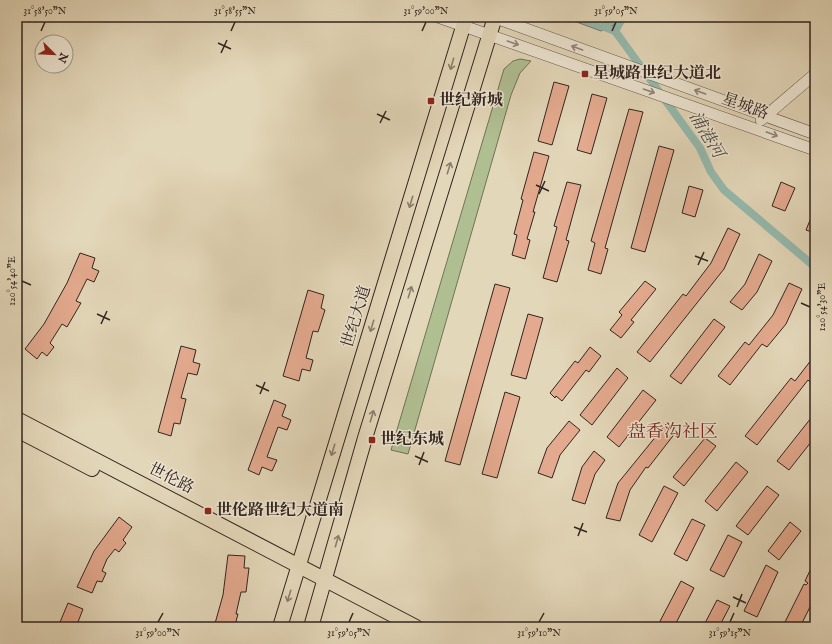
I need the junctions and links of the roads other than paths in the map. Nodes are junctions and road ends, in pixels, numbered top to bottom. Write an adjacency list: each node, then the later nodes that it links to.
1 (438, 17): 3 (street, 星城路)
2 (494, 17): 4 (main road); 6 (street, 星城路, one-way to 2)
3 (464, 22): 4 (street, 星城路); 12 (main road, 世纪大道, one-way to 12)
4 (490, 35): 7 (street, 星城路, one-way to 7); 13 (main road, one-way to 4)
5 (815, 74): 6 (street)
6 (765, 116): 7 (street); 8 (street, 星城路)
7 (754, 127): 9 (street, 星城路, one-way to 9)
8 (815, 134)
9 (815, 150)
10 (17, 419): 12 (main road, 世伦路)
11 (17, 430): 12 (main road, 世伦路)
12 (298, 569): 13 (main road, 世伦路); 14 (main road, 世纪大道, one-way to 14)
13 (325, 583): 15 (main road); 16 (main road, 世伦路); 17 (main road, 世伦路)
14 (280, 627)
15 (311, 627)
16 (396, 627)
17 (416, 627)

